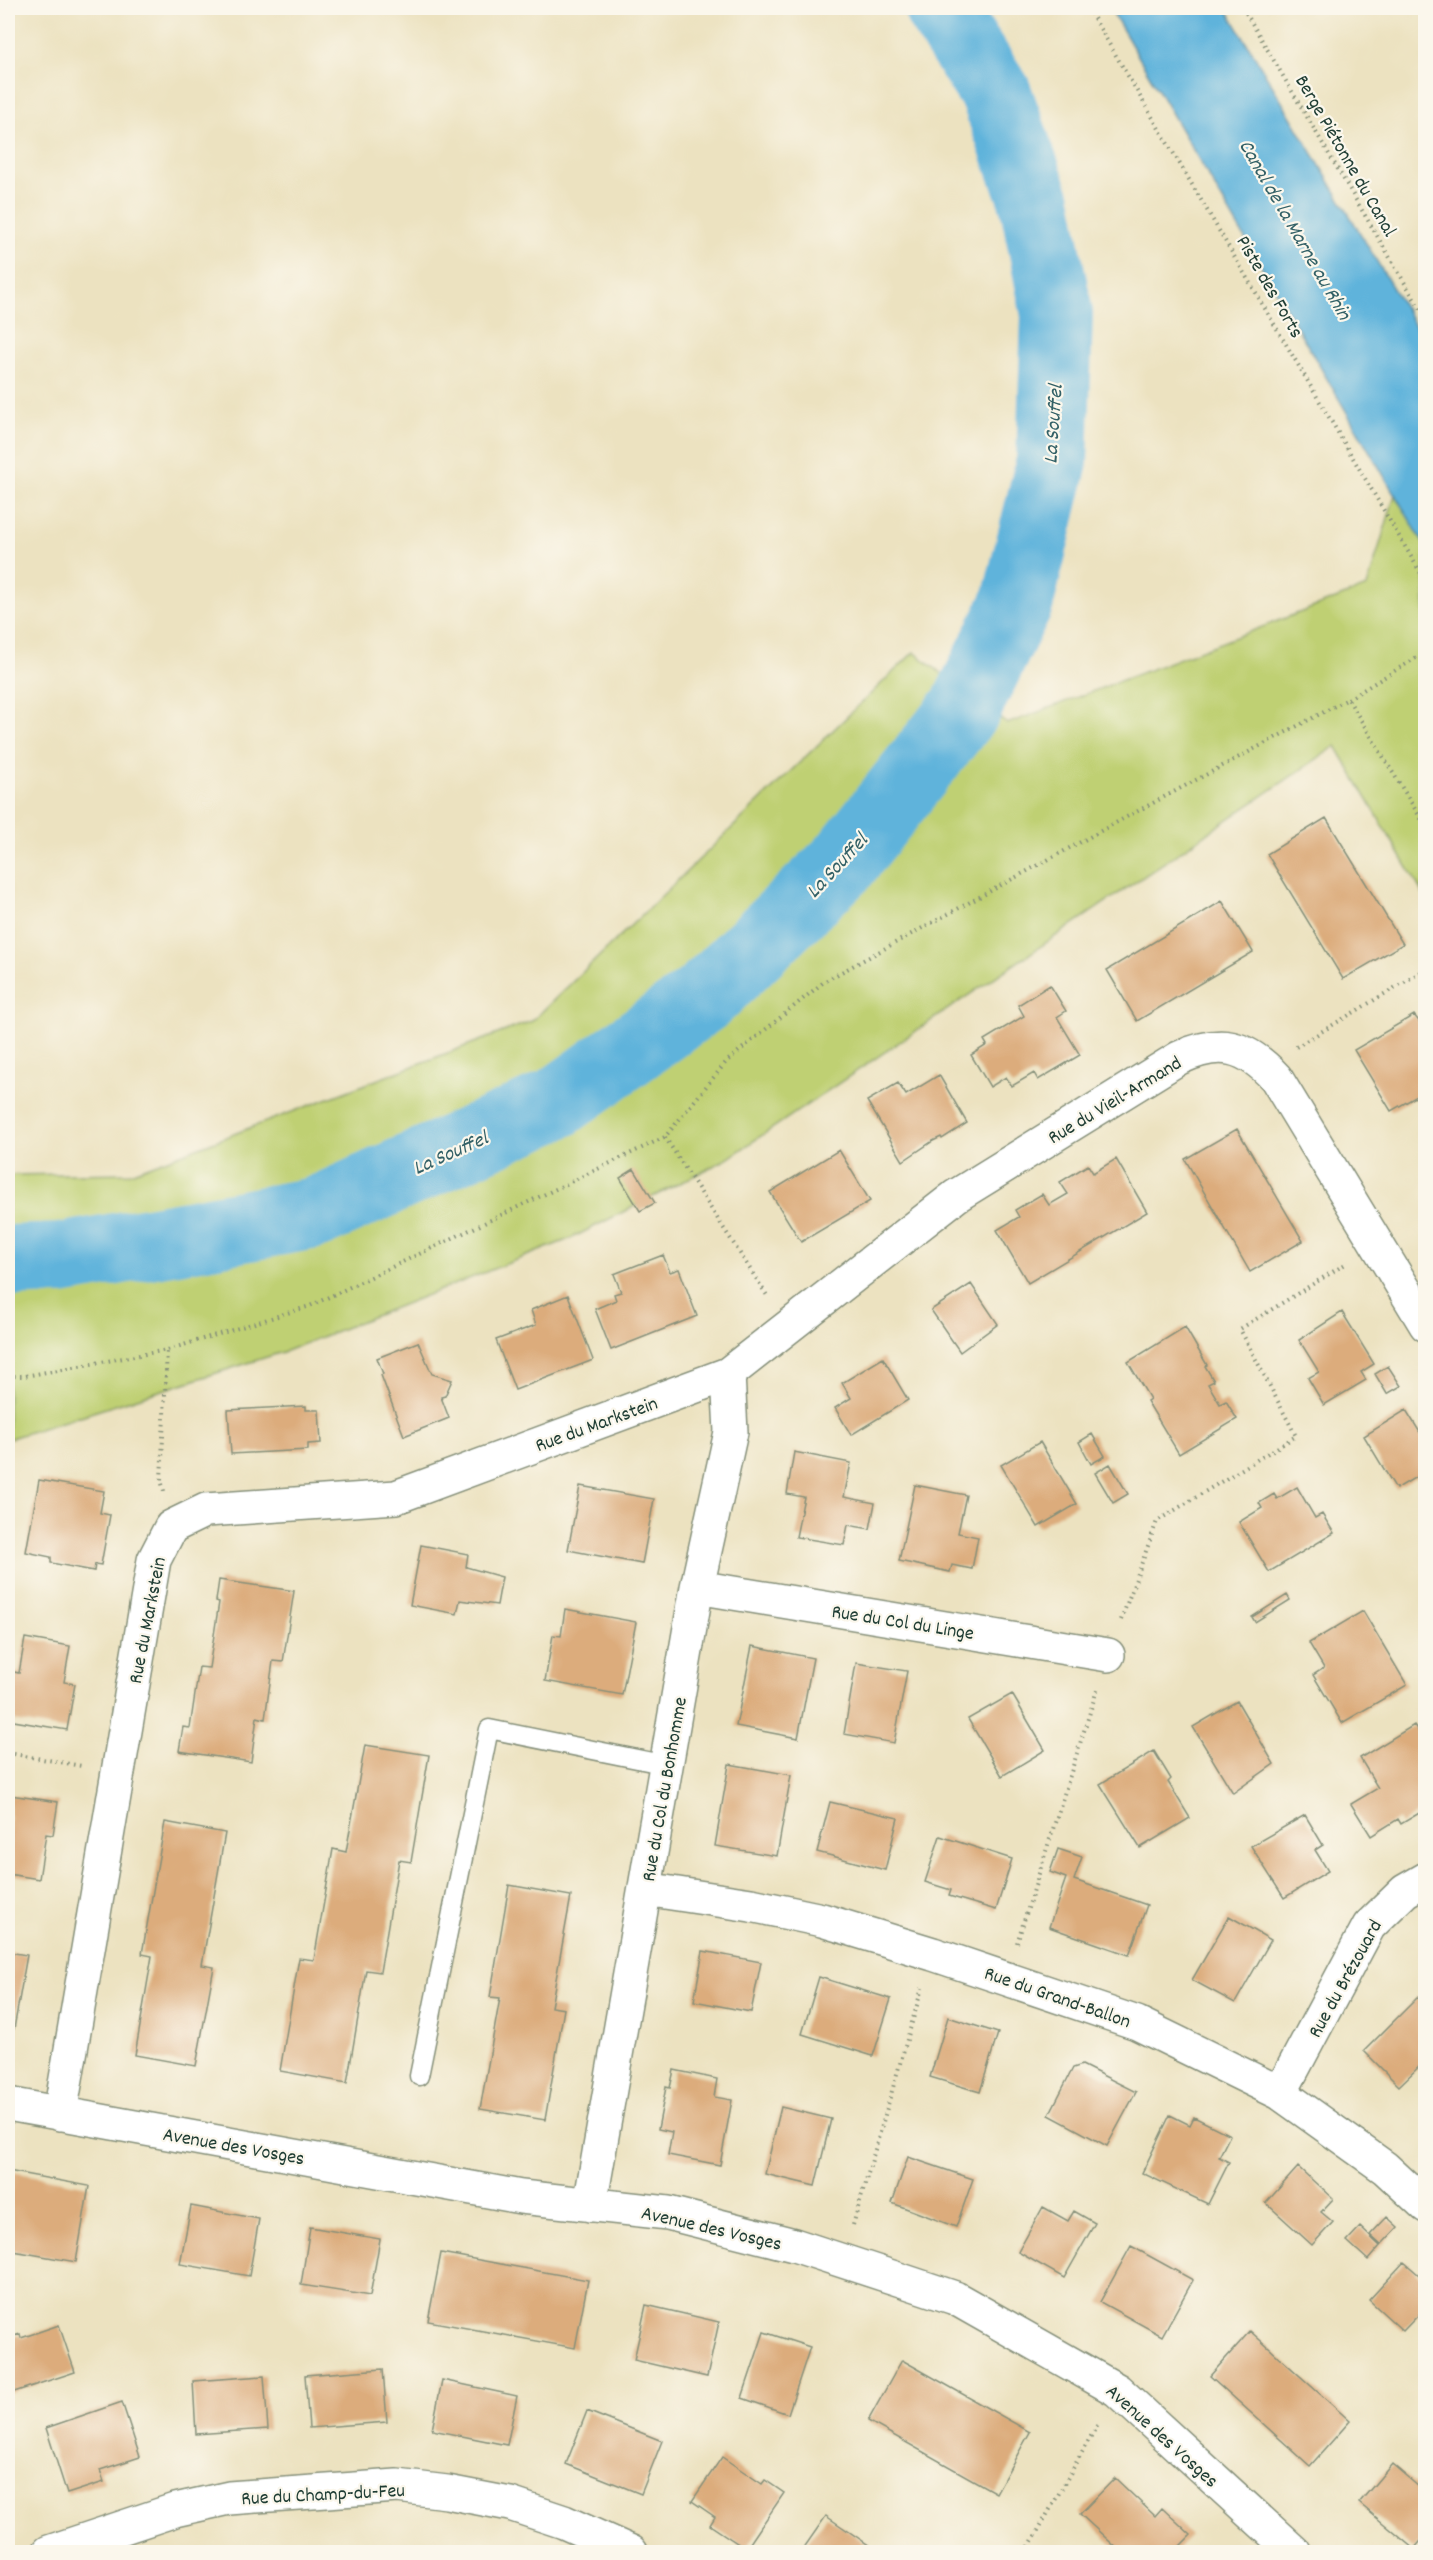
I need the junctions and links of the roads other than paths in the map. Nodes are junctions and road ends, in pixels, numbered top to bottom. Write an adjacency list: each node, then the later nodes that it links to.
1 (1425, 1325): 2 (street, Rue du Vieil-Armand)
2 (728, 1374): 3 (street, Rue du Col du Bonhomme); 11 (street, Rue du Markstein)
3 (697, 1587): 4 (street, Rue du Col du Linge); 5 (street, Rue du Col du Bonhomme)
4 (1108, 1655)
5 (666, 1765): 7 (street, Rue du Col du Bonhomme); 8 (lane)
6 (1425, 1879): 9 (street, Rue du Brézouard)
7 (645, 1889): 9 (street, Rue du Grand-Ballon); 12 (street, Rue du Col du Bonhomme)
8 (419, 2076)
9 (1280, 2093): 13 (street, Rue du Grand-Ballon)
10 (8, 2104): 11 (street, Avenue des Vosges)
11 (60, 2114): 12 (street, Avenue des Vosges)
12 (590, 2205): 16 (street, Avenue des Vosges)
13 (1425, 2206)
14 (49, 2553): 15 (street, Rue du Champ-du-Feu)
15 (631, 2553)
16 (1294, 2553)

